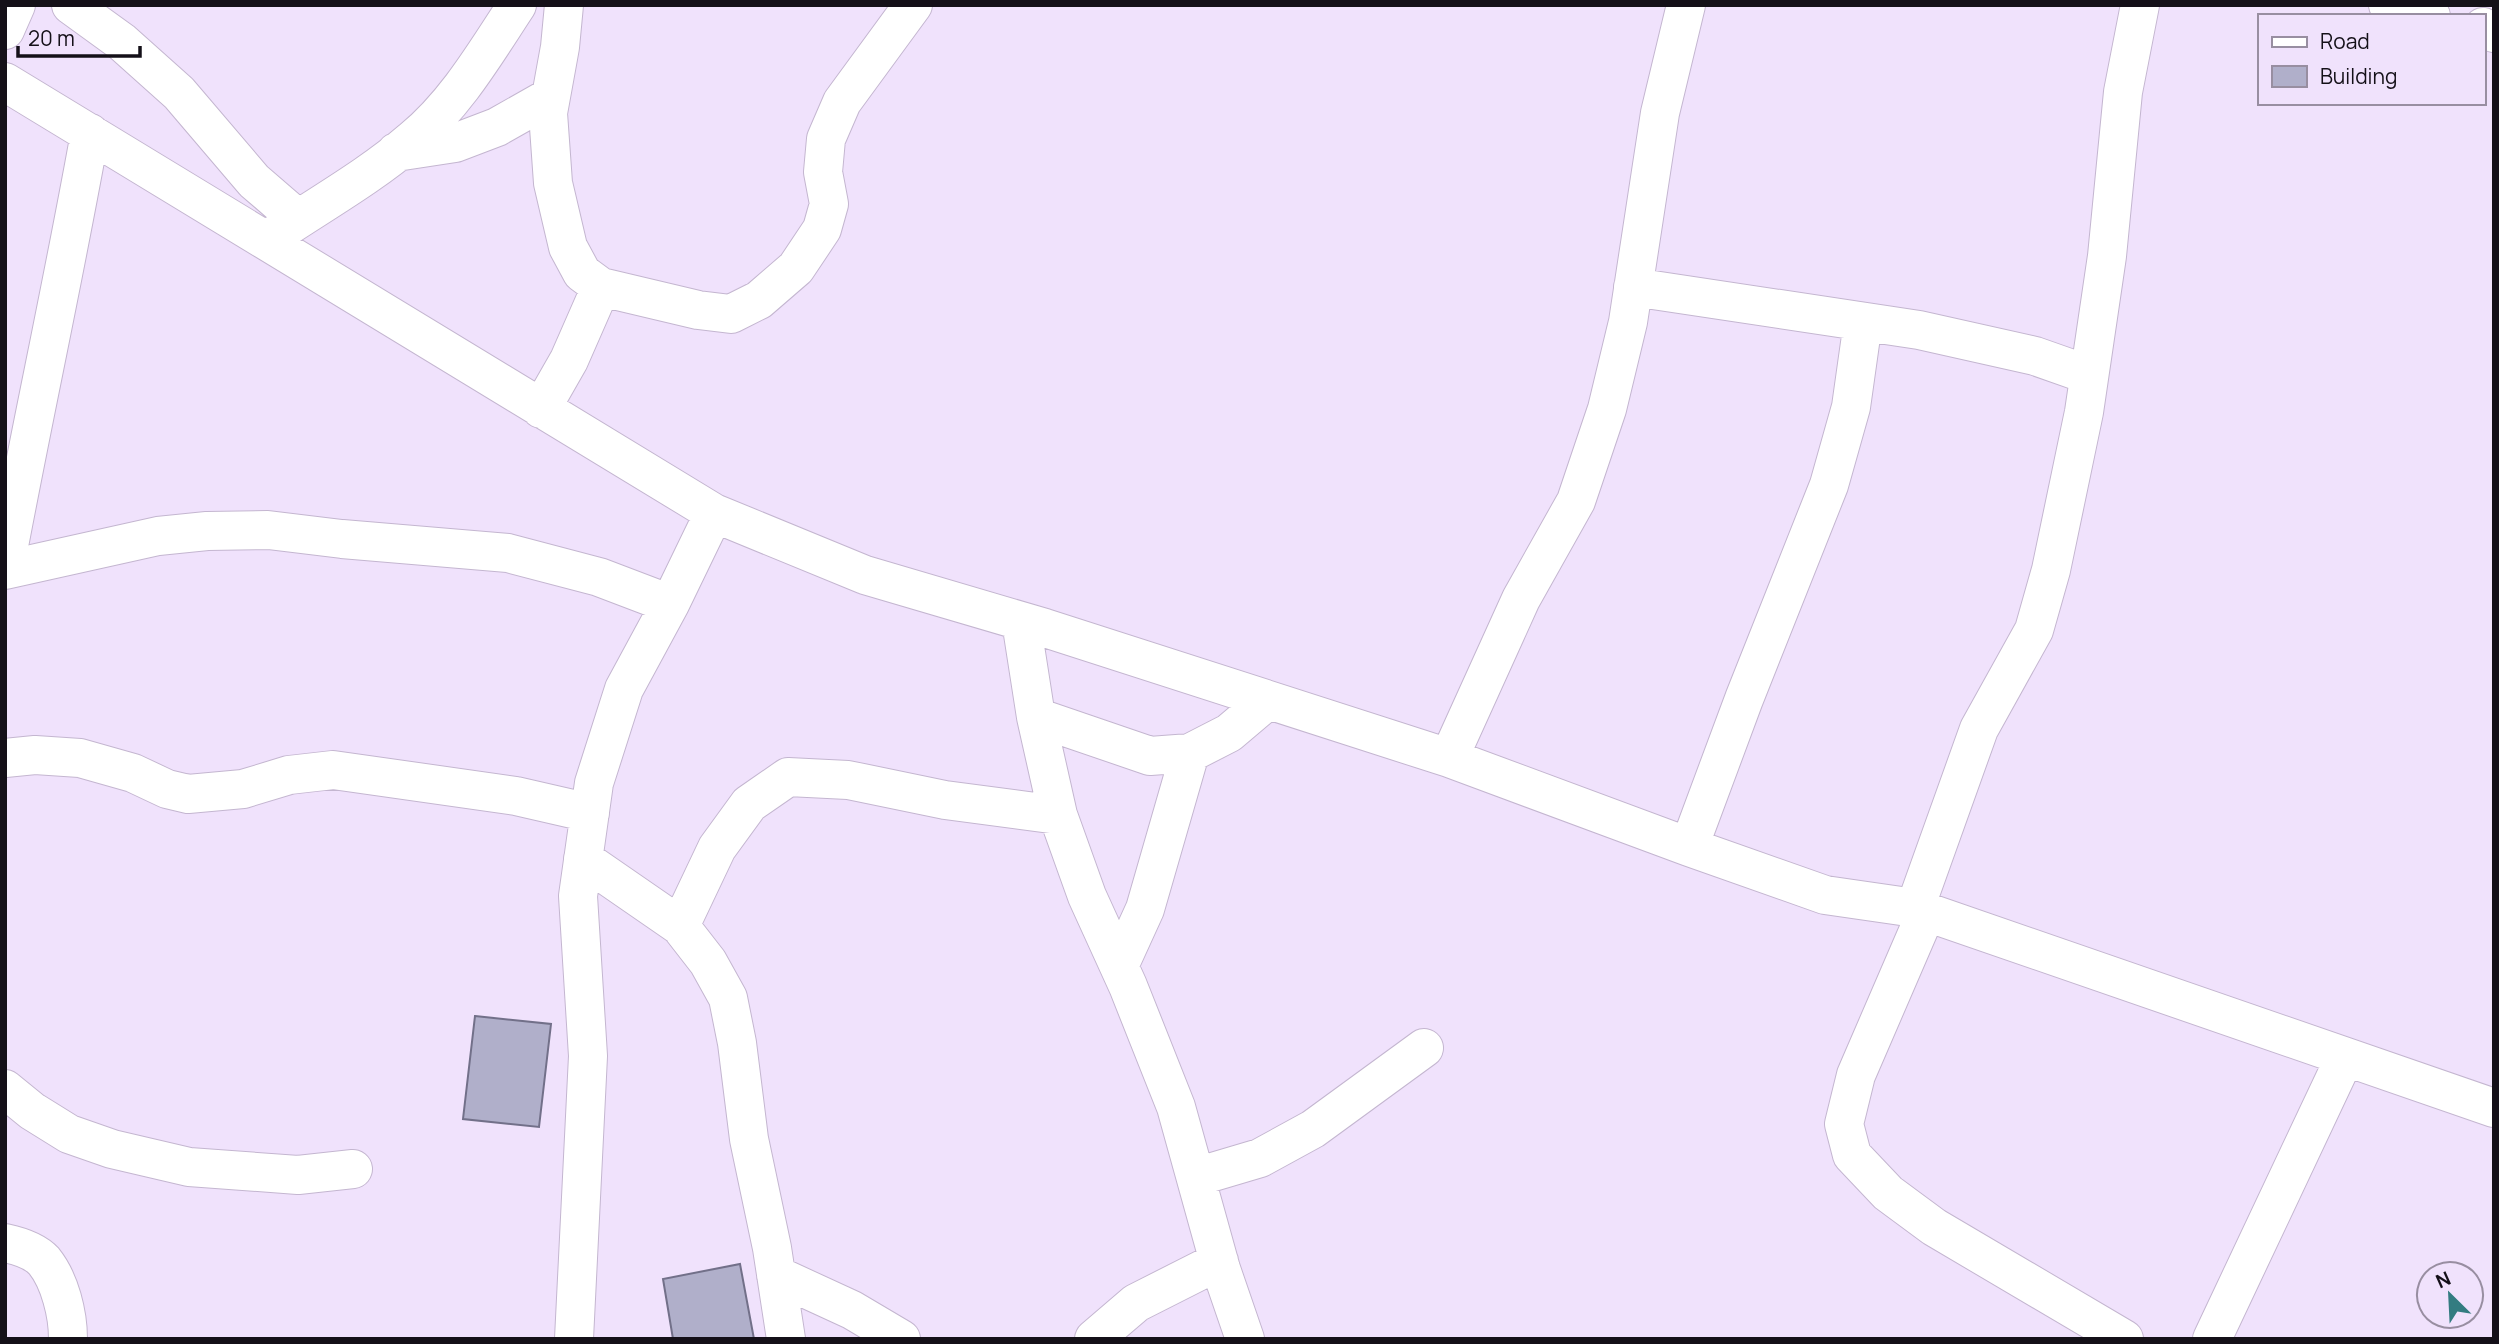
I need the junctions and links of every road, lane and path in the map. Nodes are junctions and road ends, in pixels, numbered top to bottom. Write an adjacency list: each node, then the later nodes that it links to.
1 (16, 5): 10 (street)
2 (71, 5): 15 (street)
3 (517, 5): 14 (street)
4 (564, 5): 12 (street)
5 (913, 5): 17 (street)
6 (1686, 5): 18 (street)
7 (2140, 5): 20 (street)
8 (2388, 5): 9 (street)
9 (2423, 14)
10 (5, 30)
11 (5, 82): 13 (street)
12 (550, 97): 14 (street); 17 (street)
13 (90, 133): 16 (street); 23 (street)
14 (396, 152): 15 (street)
15 (298, 219): 16 (street)
16 (267, 240): 21 (street)
17 (601, 287): 21 (street)
18 (1633, 287): 19 (street); 31 (street)
19 (1863, 322): 20 (street); 34 (street)
20 (2089, 375): 36 (street)
21 (541, 409): 22 (street)
22 (714, 513): 25 (street); 26 (street)
23 (9, 527): 24 (street)
24 (5, 569): 25 (street)
25 (670, 604): 32 (street)
26 (1021, 621): 27 (street); 28 (street)
27 (1268, 701): 29 (street); 31 (street)
28 (1036, 717): 29 (street); 33 (street)
29 (1190, 753): 38 (street)
30 (5, 758): 32 (street)
31 (1449, 758): 34 (street)
32 (590, 813): 35 (street)
33 (1058, 815): 37 (street); 38 (street)
34 (1689, 848): 36 (street)
35 (583, 859): 37 (street); 49 (street)
36 (1921, 910): 40 (street); 54 (street)
37 (680, 926): 47 (street)
38 (1119, 966): 44 (street)
39 (1424, 1048): 44 (street)
40 (2345, 1057): 42 (street); 55 (street)
41 (5, 1089): 43 (street)
42 (2494, 1108)
43 (353, 1169)
44 (1196, 1177): 46 (street)
45 (5, 1243): 48 (street)
46 (1219, 1261): 52 (street); 53 (street)
47 (776, 1275): 50 (street); 51 (street)
48 (68, 1339)
49 (574, 1339)
50 (786, 1339)
51 (901, 1339)
52 (1094, 1339)
53 (1245, 1339)
54 (2124, 1339)
55 (2212, 1339)

